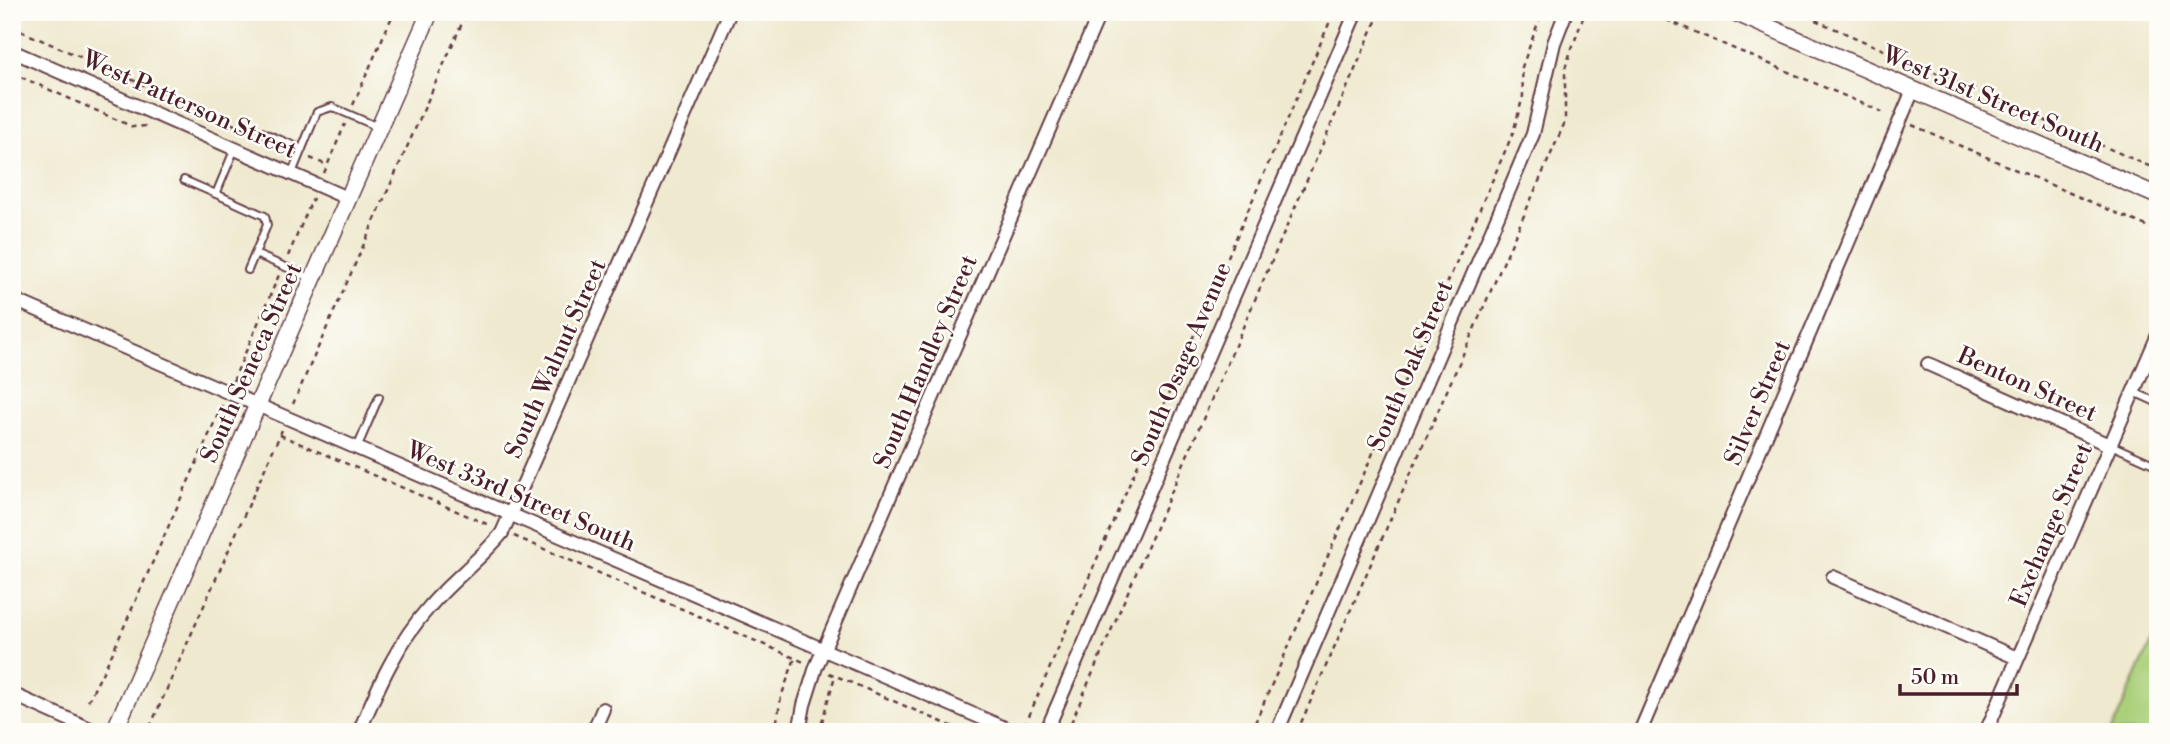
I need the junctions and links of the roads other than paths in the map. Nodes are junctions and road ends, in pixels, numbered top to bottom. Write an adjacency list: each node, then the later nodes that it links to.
1 (430, 12): 9 (street, South Seneca Street)
2 (730, 12): 31 (street, South Walnut Street)
3 (1100, 12): 33 (street, South Handley Street)
4 (1356, 12): 43 (street, South Osage Avenue)
5 (1566, 12): 44 (street, South Oak Street)
6 (1734, 12): 8 (street, West 31st Street South)
7 (12, 51): 11 (street, West Patterson Street)
8 (1913, 90): 16 (street, West 31st Street South); 45 (street, Silver Street)
9 (380, 128): 12 (lane); 17 (street, South Seneca Street)
10 (262, 134): 12 (lane)
11 (235, 148): 13 (street, West Patterson Street); 15 (lane)
12 (301, 151): 13 (lane)
13 (292, 173): 17 (street, West Patterson Street)
14 (184, 180): 15 (lane)
15 (216, 194): 18 (lane)
16 (2158, 196)
17 (349, 199): 20 (street, South Seneca Street)
18 (255, 254): 19 (lane); 20 (lane)
19 (248, 270)
20 (314, 279): 27 (street, South Seneca Street)
21 (12, 299): 27 (street, West 33rd Street South)
22 (2158, 335): 24 (street, Exchange Street)
23 (1928, 364): 28 (street, Benton Street)
24 (2133, 391): 26 (lane); 28 (street, Exchange Street)
25 (379, 397): 29 (lane)
26 (2158, 403)
27 (258, 406): 29 (street, West 33rd Street South); 38 (street, South Seneca Street)
28 (2109, 445): 30 (lane); 34 (street, Exchange Street)
29 (357, 448): 31 (street, West 33rd Street South)
30 (2158, 466)
31 (510, 515): 33 (street, West 33rd Street South); 39 (street, South Walnut Street)
32 (1833, 577): 34 (street)
33 (824, 650): 41 (street, South Handley Street); 42 (street, West 33rd Street South)
34 (2017, 658): 46 (street, Exchange Street)
35 (12, 694): 37 (street)
36 (603, 709): 40 (street)
37 (97, 732)
38 (114, 732)
39 (359, 732)
40 (593, 732)
41 (799, 732)
42 (1014, 732)
43 (1046, 732)
44 (1277, 732)
45 (1640, 732)
46 (1986, 732)

